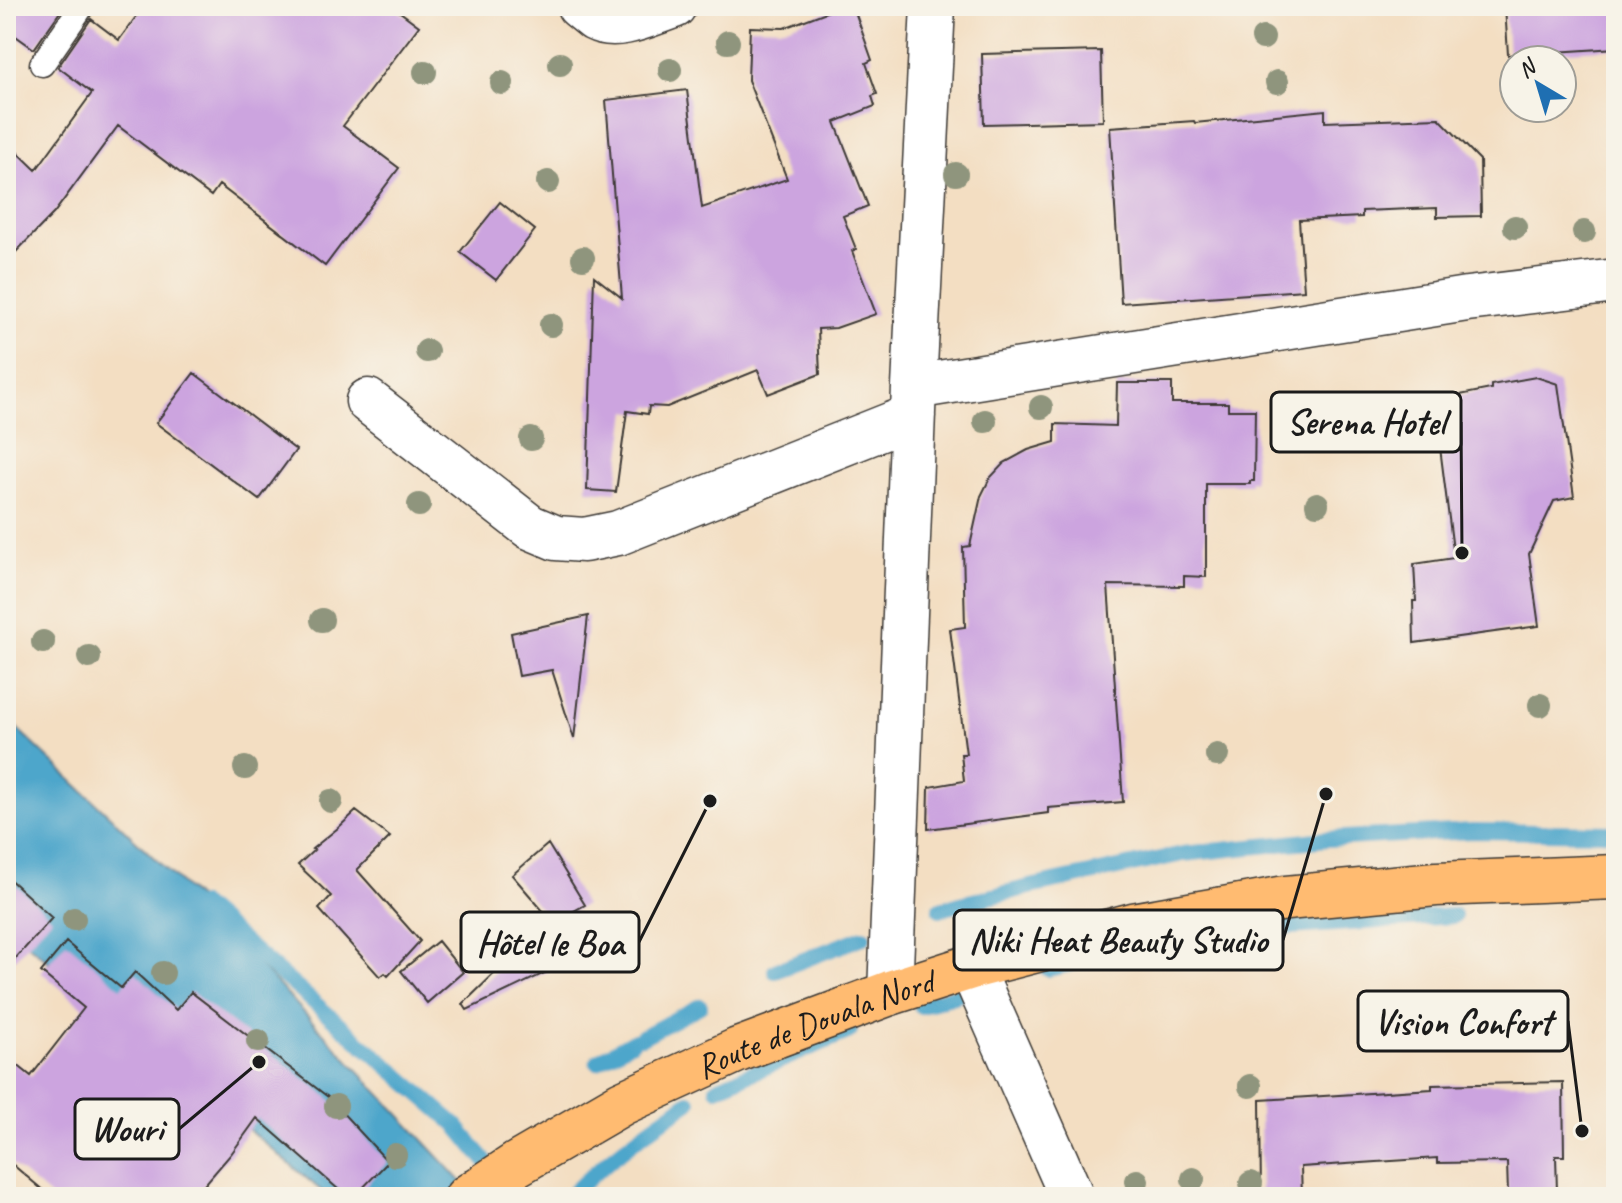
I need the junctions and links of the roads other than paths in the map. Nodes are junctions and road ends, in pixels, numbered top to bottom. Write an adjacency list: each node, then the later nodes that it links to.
1 (82, 6): 6 (lane)
2 (579, 6): 5 (street)
3 (674, 6): 5 (street)
4 (933, 6): 9 (street)
5 (627, 14)
6 (42, 64)
7 (1616, 281): 9 (street)
8 (368, 401): 9 (street)
9 (913, 402): 12 (street)
10 (1616, 877): 11 (main road, Route de Douala Nord)
11 (971, 967): 12 (main road, Route de Douala Nord); 14 (street)
12 (890, 993): 13 (main road, Route de Douala Nord)
13 (467, 1197)
14 (1072, 1197)

